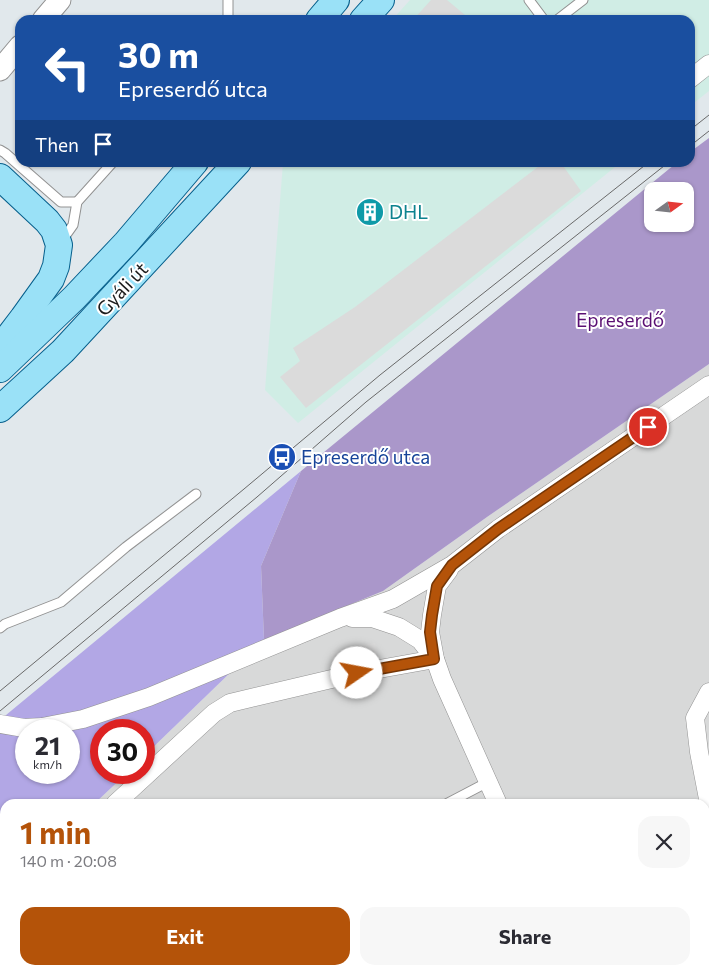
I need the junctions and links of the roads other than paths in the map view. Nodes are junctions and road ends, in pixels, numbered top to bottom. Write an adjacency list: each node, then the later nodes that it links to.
1 (60, 0): 7 (street)
2 (228, 0): 8 (lane)
3 (336, 0): 9 (main road)
4 (381, 0): 10 (main road)
5 (529, 0): 11 (lane)
6 (583, 0): 12 (lane)
7 (47, 15)
8 (228, 15)
9 (323, 15)
10 (368, 15)
11 (540, 15)
12 (564, 15)
13 (15, 52): 15 (street)
14 (709, 64): 16 (street)
15 (0, 70)
16 (695, 76)
17 (0, 150): 18 (lane)
18 (15, 162)
19 (21, 167): 24 (lane)
20 (109, 167): 24 (lane)
21 (191, 167): 27 (main road, Gyáli út)
22 (233, 167): 29 (main road, Gyáli út)
23 (0, 177): 25 (main road)
24 (77, 202): 25 (lane)
25 (59, 245): 26 (main road)
26 (0, 348)
27 (0, 369)
28 (709, 385): 31 (street)
29 (0, 409)
30 (196, 494): 33 (lane)
31 (452, 565): 32 (street); 34 (street)
32 (340, 618): 34 (street); 36 (street)
33 (0, 628)
34 (434, 659): 37 (street); 38 (street)
35 (709, 692): 41 (street)
36 (0, 724)
37 (488, 782): 39 (lane); 40 (street)
38 (121, 799)
39 (456, 799)
40 (496, 799)
41 (708, 799)

